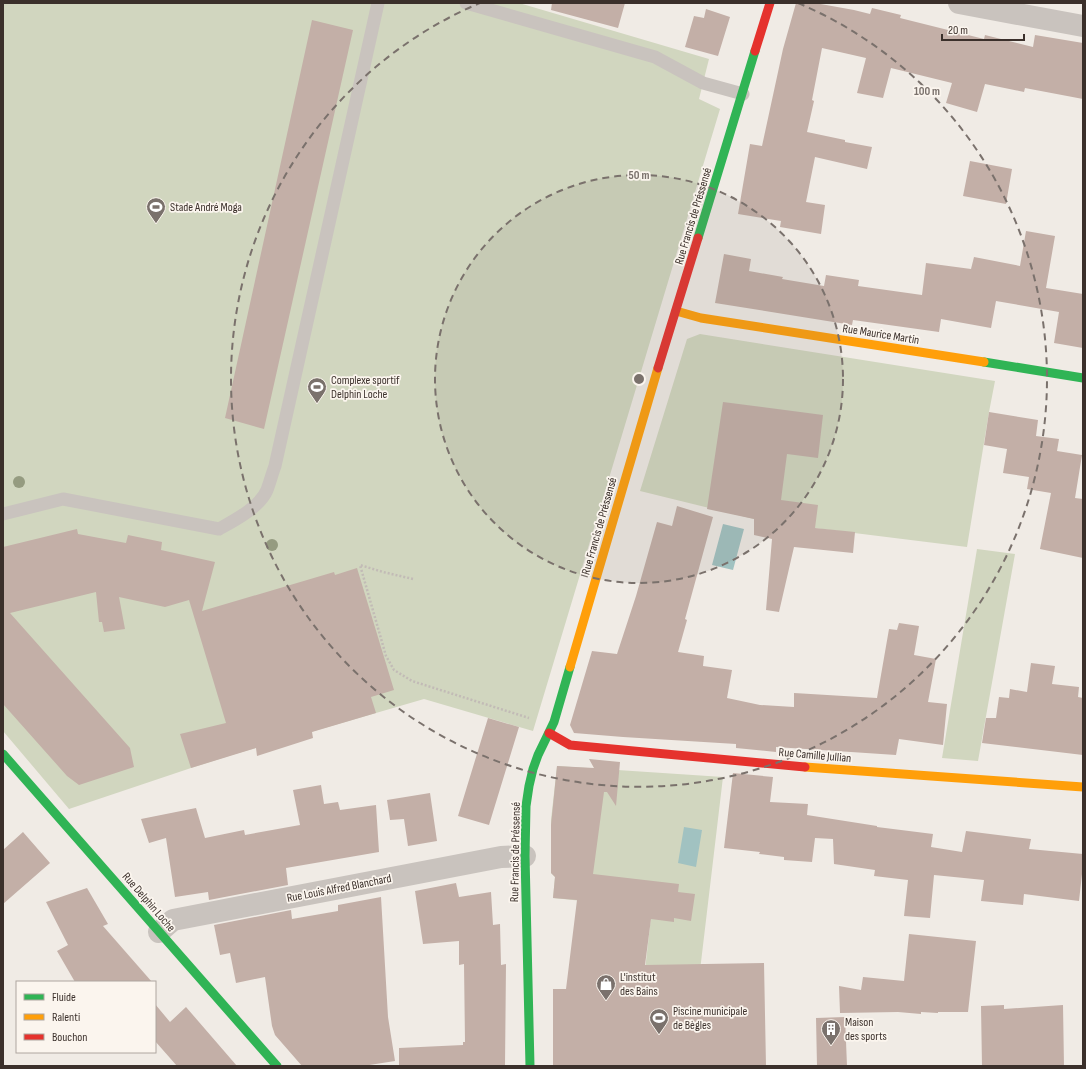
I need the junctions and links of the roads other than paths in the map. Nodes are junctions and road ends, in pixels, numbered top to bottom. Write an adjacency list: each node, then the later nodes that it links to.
1 (378, 3): 9 (lane)
2 (466, 3): 6 (lane)
3 (770, 3): 6 (street, Rue Francis de Préssensé)
4 (959, 3): 5 (street)
5 (1083, 26)
6 (743, 94): 7 (street, Rue Francis de Préssensé)
7 (676, 311): 8 (street, Rue Maurice Martin); 10 (street, Rue Francis de Préssensé)
8 (1083, 378)
9 (3, 514)
10 (549, 733): 12 (street, Rue Camille Jullian); 13 (street, Rue Francis de Préssensé)
11 (3, 754): 14 (street, Rue Delphin Loche)
12 (1083, 787)
13 (524, 856): 14 (street, Rue Louis Alfred Blanchard); 16 (street, Rue Francis de Préssensé)
14 (159, 932): 15 (street, Rue Delphin Loche)
15 (277, 1066)
16 (530, 1066)

